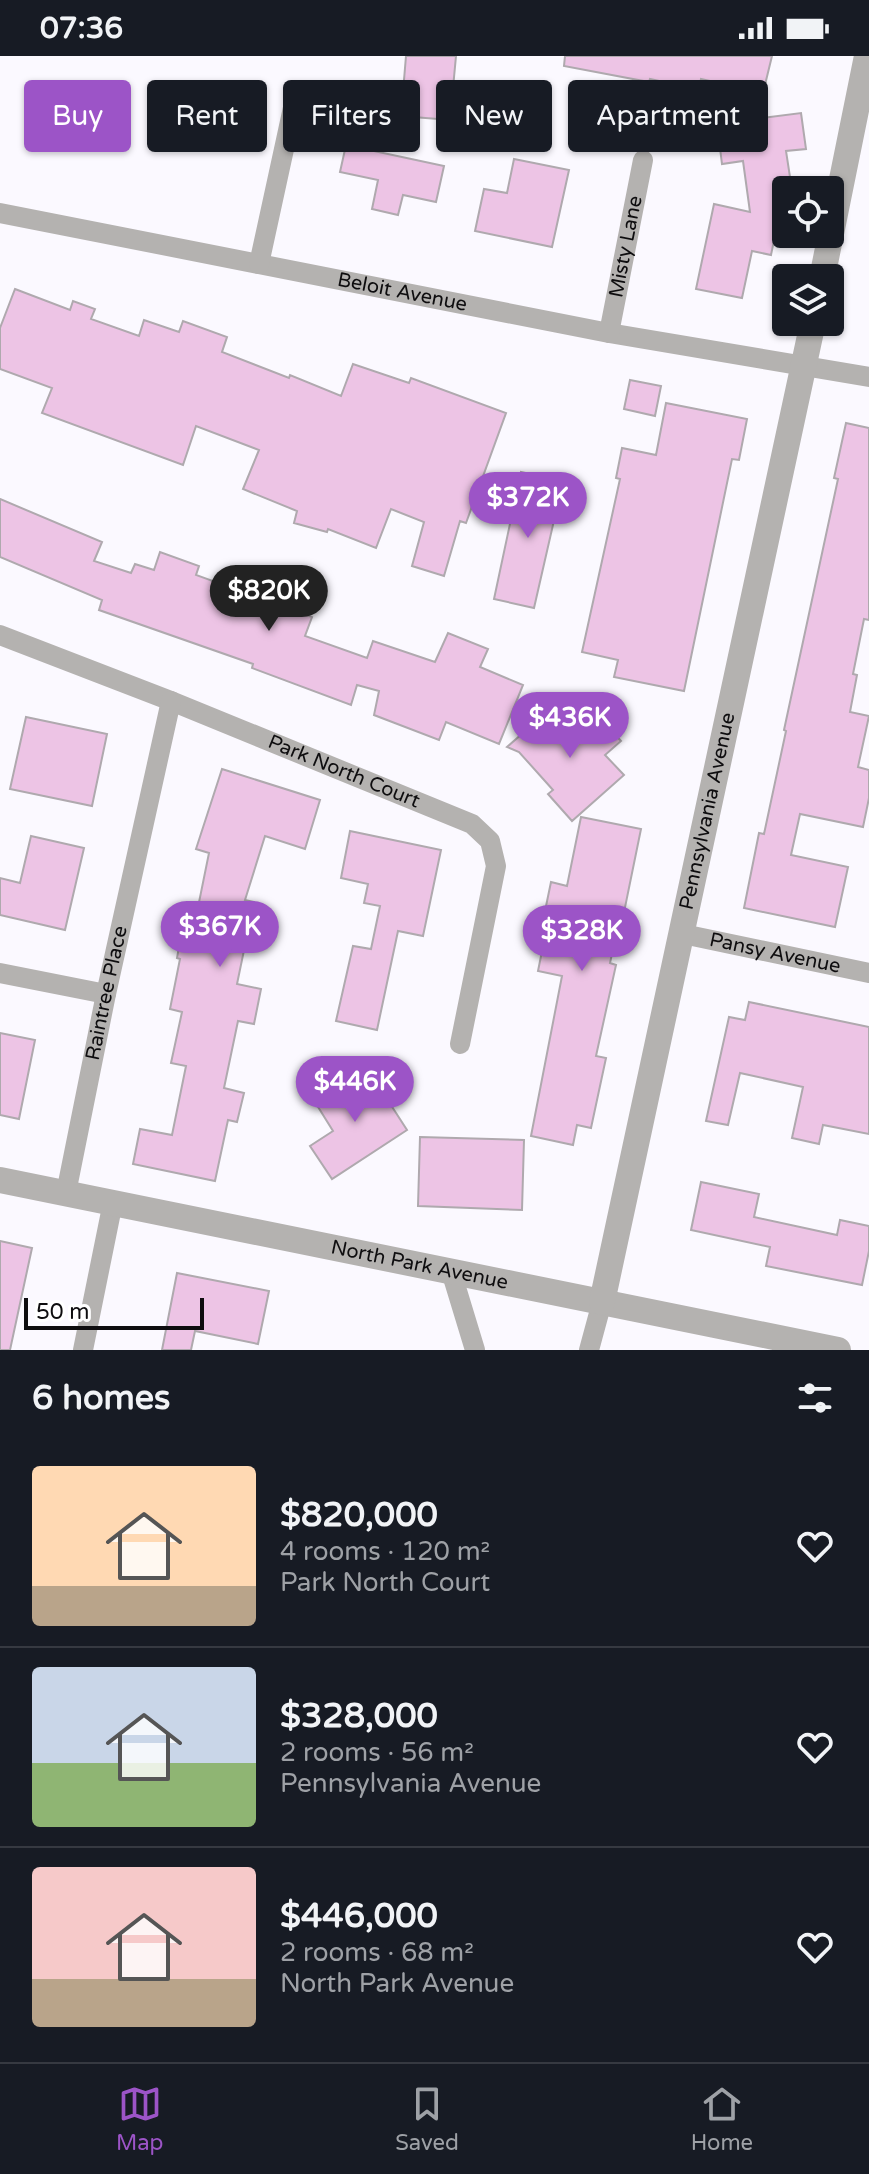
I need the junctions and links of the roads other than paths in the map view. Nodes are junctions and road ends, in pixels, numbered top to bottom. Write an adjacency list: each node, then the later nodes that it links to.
1 (867, 56): 6 (street)
2 (283, 152): 5 (street)
3 (643, 160): 7 (street, Misty Lane)
4 (0, 213): 5 (street, Beloit Avenue)
5 (259, 264): 7 (street, Beloit Avenue)
6 (825, 264)
7 (609, 333): 9 (street, Beloit Avenue)
8 (810, 336): 9 (street, Pennsylvania Avenue)
9 (804, 364): 10 (street, Beloit Avenue); 13 (street, Pennsylvania Avenue)
10 (869, 377)
11 (0, 635): 12 (street, Park North Court)
12 (171, 701): 16 (street, Raintree Place); 17 (street, Park North Court)
13 (683, 934): 15 (street, Pansy Avenue); 22 (street, Pennsylvania Avenue)
14 (0, 973): 16 (street)
15 (869, 973)
16 (106, 994): 19 (street, Raintree Place)
17 (460, 1044)
18 (0, 1180): 19 (street, North Park Avenue)
19 (66, 1193): 20 (street, North Park Avenue)
20 (113, 1202): 21 (street, North Park Avenue); 23 (street)
21 (451, 1271): 22 (street, North Park Avenue); 24 (street)
22 (602, 1302): 25 (street); 26 (street, North Park Avenue)
23 (83, 1350)
24 (475, 1350)
25 (589, 1350)
26 (838, 1350)

